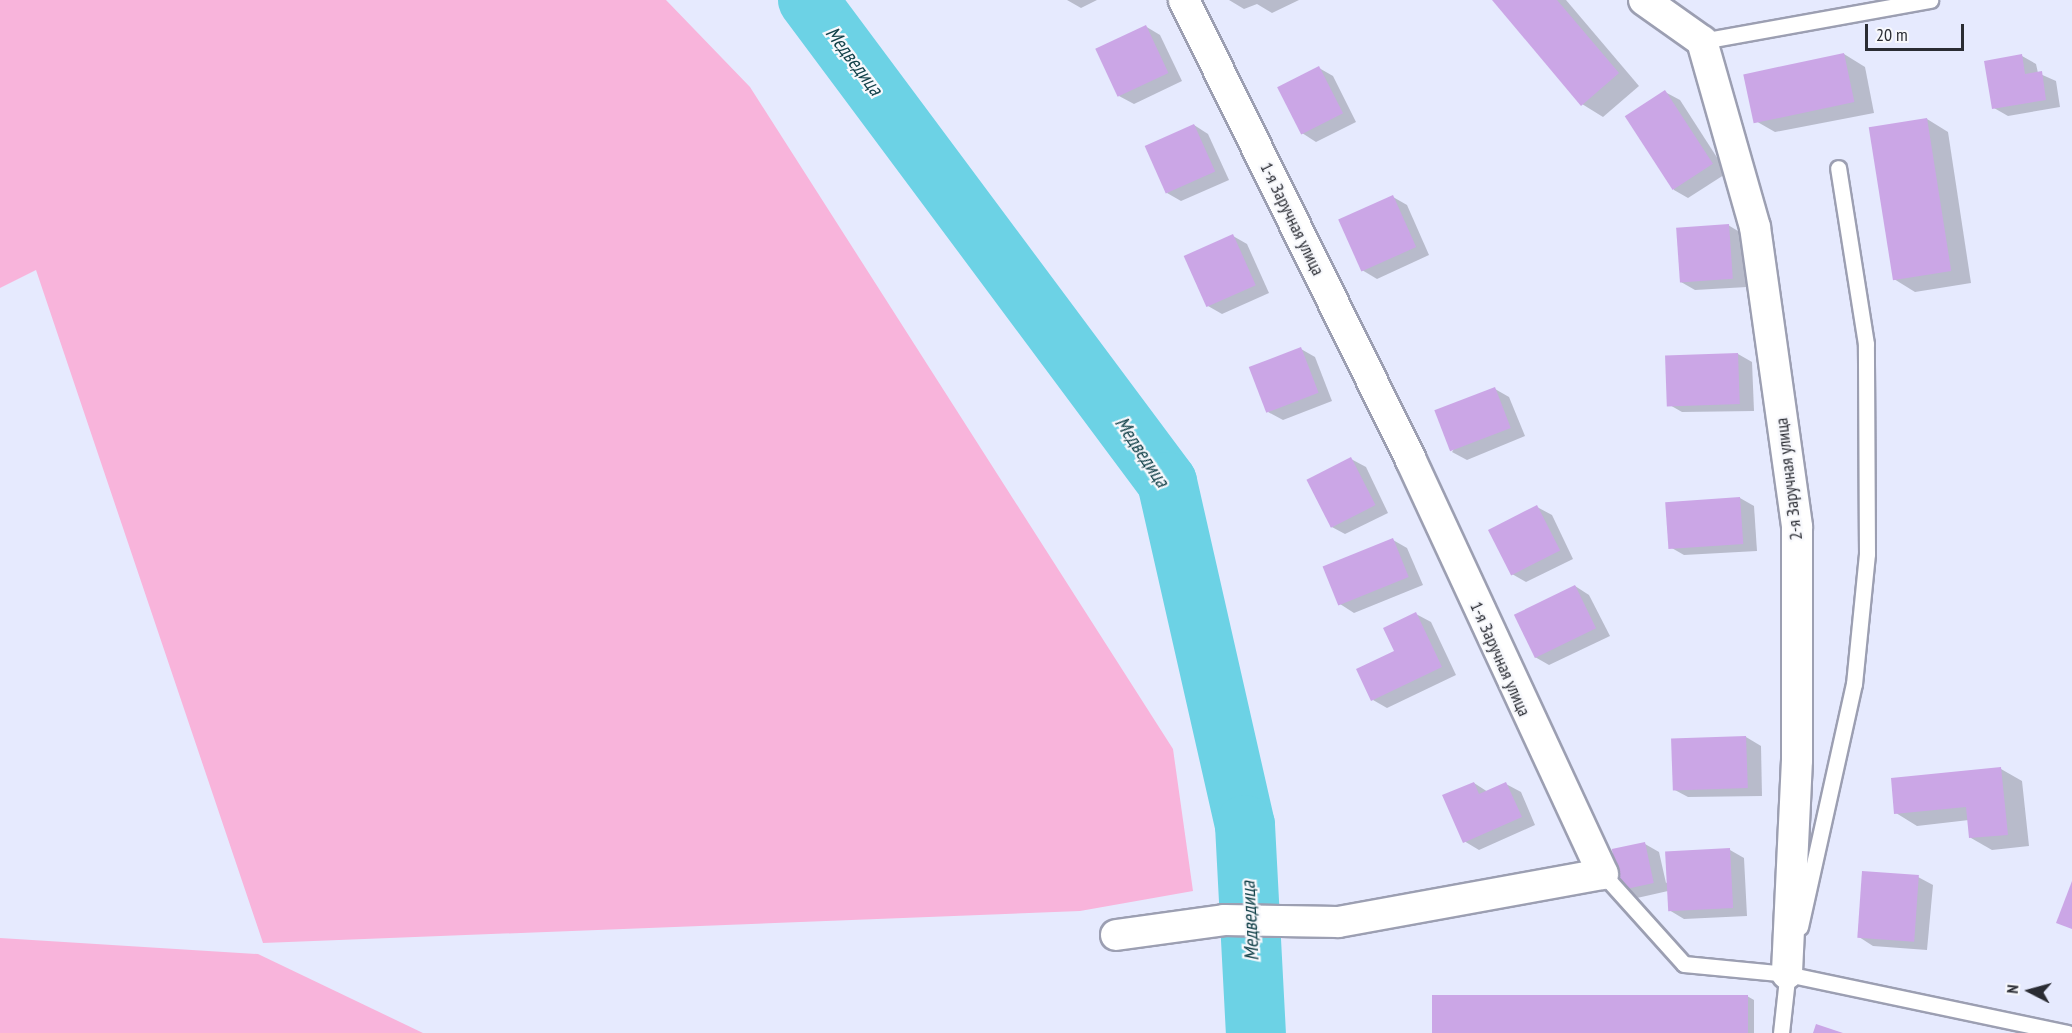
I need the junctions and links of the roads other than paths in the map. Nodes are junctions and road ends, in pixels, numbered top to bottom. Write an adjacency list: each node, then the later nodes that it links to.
1 (1184, 0): 6 (street, 1-я Заручная улица)
2 (1644, 0): 4 (street)
3 (1929, 0): 4 (lane)
4 (1702, 40): 8 (street, 2-я Заручная улица)
5 (1838, 168): 8 (lane)
6 (1603, 874): 7 (street); 8 (lane)
7 (1116, 934)
8 (1787, 974): 9 (lane, 2-я Заручная улица); 10 (lane)
9 (1781, 1033)
10 (2068, 1033)

